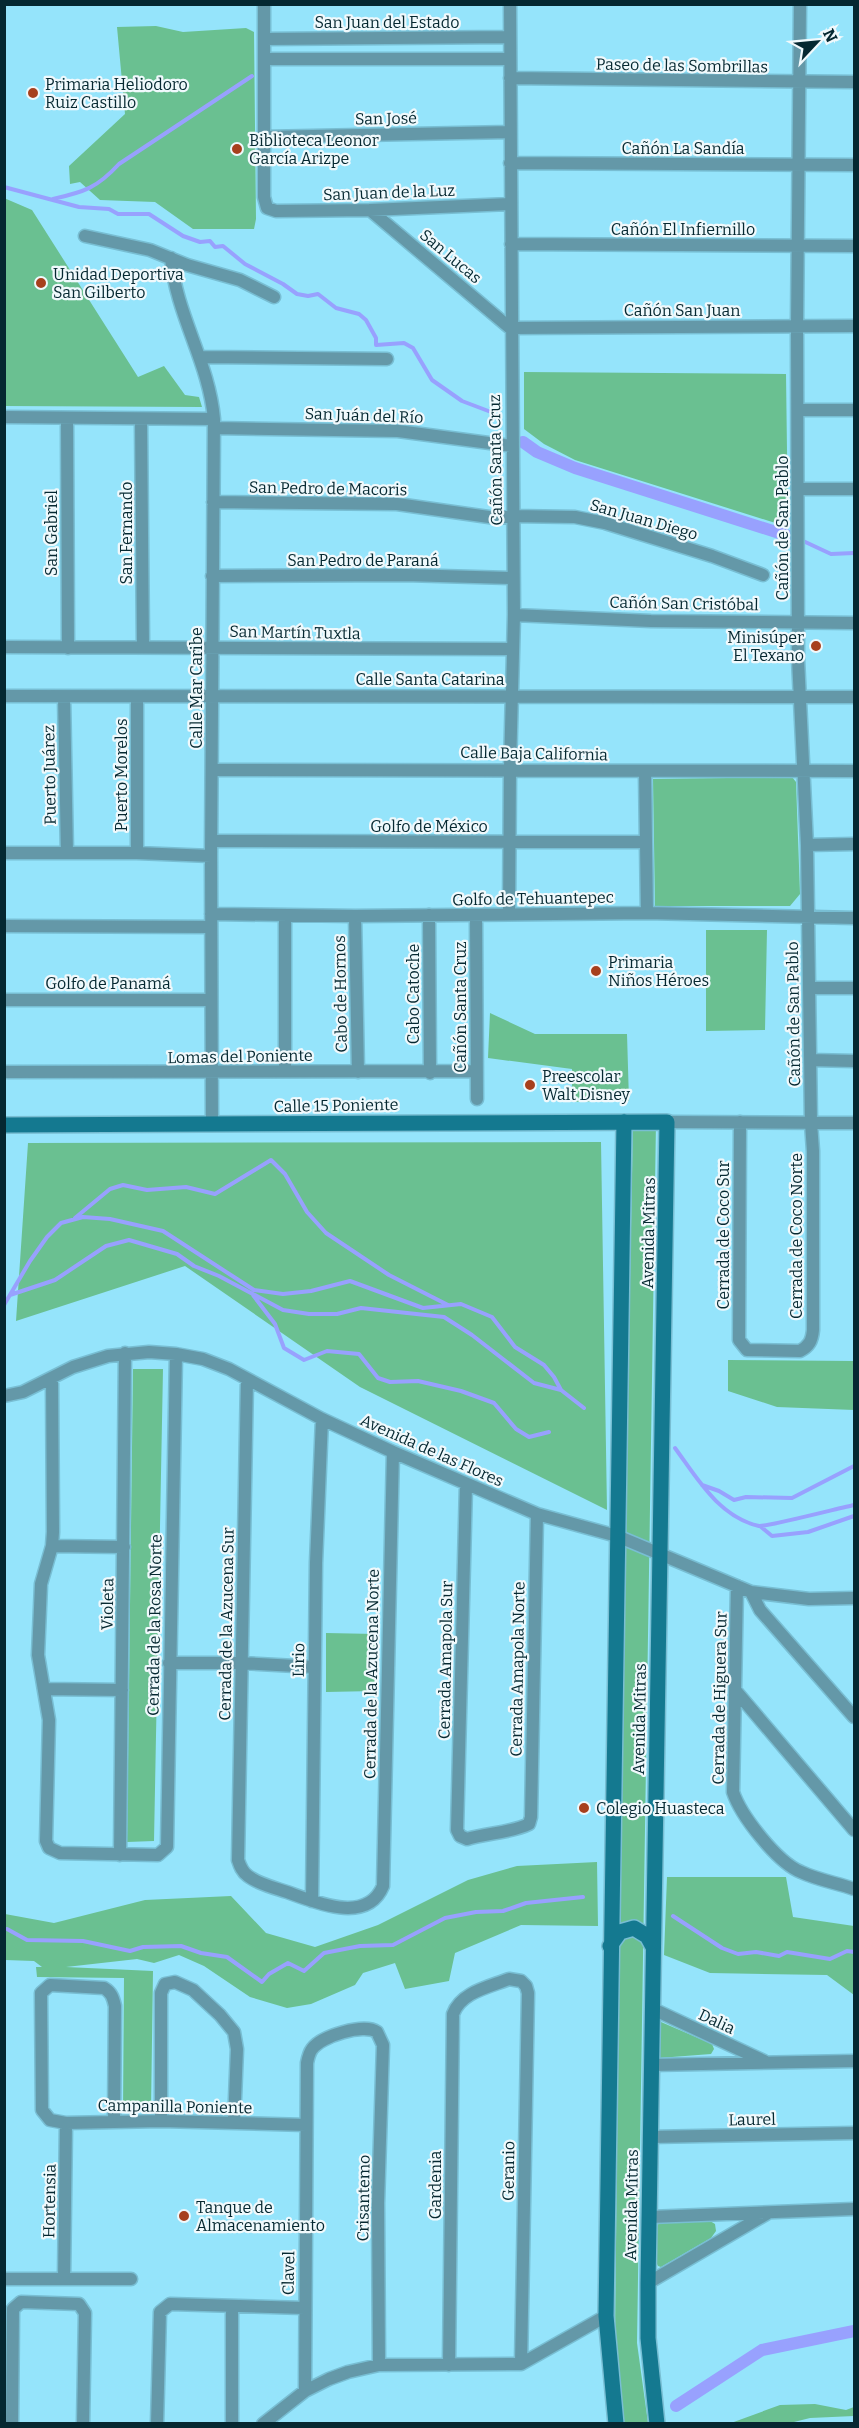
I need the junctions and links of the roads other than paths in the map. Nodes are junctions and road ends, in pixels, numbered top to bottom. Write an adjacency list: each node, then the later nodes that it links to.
1 (264, 4): 5 (street)
2 (510, 4): 4 (street, Cañón Santa Cruz)
3 (800, 4): 10 (street, Cañón de San Pablo)
4 (510, 37): 5 (street, San Juan del Estado); 7 (street, Cañón Santa Cruz)
5 (264, 39): 6 (street)
6 (264, 59): 7 (street); 12 (street)
7 (510, 59): 8 (street, Cañón Santa Cruz)
8 (510, 78): 10 (street, Paseo de las Sombrillas); 11 (street, Cañón Santa Cruz)
9 (855, 82): 10 (street, Paseo de las Sombrillas)
10 (799, 83): 15 (street, Cañón de San Pablo)
11 (510, 132): 12 (street, San José); 13 (street, Cañón Santa Cruz)
12 (263, 137): 17 (street, San Juan de la Luz)
13 (510, 163): 15 (street, Cañón La Sandía); 16 (street, Cañón Santa Cruz)
14 (855, 165): 15 (street, Cañón La Sandía)
15 (798, 166): 20 (street, Cañón de San Pablo)
16 (511, 204): 17 (street, San Juan de la Luz); 19 (street, Cañón Santa Cruz)
17 (370, 210): 26 (street, San Lucas)
18 (85, 236): 22 (street)
19 (511, 244): 20 (street, Cañón El Infiernillo); 26 (street, Cañón Santa Cruz)
20 (798, 246): 21 (street, Cañón El Infiernillo); 24 (street, Cañón de San Pablo)
21 (855, 246)
22 (171, 258): 23 (street); 27 (street, Calle Mar Caribe)
23 (274, 297)
24 (797, 326): 25 (street, Cañón San Juan); 26 (street, Cañón San Juan); 29 (street, Cañón de San Pablo)
25 (855, 326)
26 (510, 327): 35 (street, Cañón Santa Cruz)
27 (201, 357): 28 (street); 34 (street, Calle Mar Caribe)
28 (387, 359)
29 (798, 410): 30 (street); 36 (street, Cañón de San Pablo)
30 (855, 410)
31 (4, 417): 32 (street, San Juán del Río)
32 (67, 418): 33 (street, San Juán del Río); 49 (street, San Gabriel)
33 (141, 419): 34 (street, San Juán del Río); 47 (street, San Fernando)
34 (214, 423): 35 (street, San Juán del Río); 38 (street, Calle Mar Caribe)
35 (512, 446): 39 (street, Cañón Santa Cruz)
36 (798, 489): 37 (street); 44 (street, Cañón de San Pablo)
37 (855, 489)
38 (213, 502): 39 (street, San Pedro de Macoris); 41 (street, Calle Mar Caribe)
39 (512, 516): 40 (street, San Juan Diego); 42 (street, Cañón Santa Cruz)
40 (763, 575)
41 (212, 576): 42 (street, San Pedro de Paraná); 48 (street, Calle Mar Caribe)
42 (513, 578): 43 (street, Cañón Santa Cruz)
43 (514, 615): 44 (street, Cañón San Cristóbal); 50 (street, Cañón Santa Cruz)
44 (800, 621): 45 (street, Cañón San Cristóbal); 56 (street, Cañón de San Pablo)
45 (855, 623)
46 (4, 647): 49 (street, San Martín Tuxtla)
47 (143, 647): 48 (street, San Martín Tuxtla); 49 (street, San Martín Tuxtla)
48 (213, 647): 50 (street, San Martín Tuxtla); 52 (street, Calle Mar Caribe)
49 (68, 648)
50 (512, 649): 53 (street, Cañón Santa Cruz)
51 (4, 696): 54 (street, Calle Santa Catarina)
52 (212, 696): 53 (street, Calle Santa Catarina); 55 (street, Calle Santa Catarina); 59 (street, Calle Mar Caribe)
53 (511, 696): 56 (street, Calle Santa Catarina); 58 (street, Cañón Santa Cruz)
54 (64, 697): 55 (street, Calle Santa Catarina); 69 (street, Puerto Juárez)
55 (137, 697): 70 (street, Puerto Morelos)
56 (799, 697): 57 (street, Calle Santa Catarina); 60 (street, Cañón de San Pablo)
57 (855, 697)
58 (510, 768): 59 (street, Calle Baja California); 61 (street, Calle Baja California); 65 (street, Cañón Santa Cruz)
59 (213, 770): 63 (street, Calle Mar Caribe)
60 (804, 770): 61 (street, Calle Baja California); 62 (street, Calle Baja California); 67 (street, Cañón de San Pablo)
61 (645, 771): 64 (street)
62 (855, 771)
63 (212, 841): 65 (street, Golfo de México); 71 (street, Calle Mar Caribe)
64 (646, 842): 65 (street, Golfo de México); 72 (street)
65 (510, 843): 74 (street, Cañón Santa Cruz)
66 (855, 844): 67 (street)
67 (807, 845): 79 (street, Cañón de San Pablo)
68 (4, 853): 69 (street)
69 (67, 853): 70 (street)
70 (137, 853): 71 (street)
71 (211, 856): 73 (street, Calle Mar Caribe)
72 (647, 913): 74 (street, Golfo de Tehuantepec); 79 (street, Golfo de Tehuantepec)
73 (211, 914): 75 (street, Golfo de Tehuantepec); 82 (street, Calle Mar Caribe)
74 (509, 914): 77 (street, Golfo de Tehuantepec)
75 (285, 915): 78 (street, Golfo de Tehuantepec); 89 (street)
76 (429, 915): 77 (street, Golfo de Tehuantepec); 78 (street, Golfo de Tehuantepec); 94 (street, Cabo Catoche)
77 (476, 915): 90 (street, Cañón Santa Cruz)
78 (355, 916): 92 (street, Cabo de Hornos)
79 (808, 918): 80 (street, Golfo de Tehuantepec); 83 (street, Cañón de San Pablo)
80 (855, 918)
81 (4, 926): 82 (street)
82 (211, 927): 86 (street, Calle Mar Caribe)
83 (809, 988): 84 (street); 87 (street, Cañón de San Pablo)
84 (855, 988)
85 (4, 1000): 86 (street, Golfo de Panamá)
86 (211, 1000): 93 (street, Calle Mar Caribe)
87 (810, 1060): 88 (street); 101 (street, Cañón de San Pablo)
88 (855, 1061)
89 (285, 1070): 92 (street, Lomas del Poniente); 93 (street, Lomas del Poniente)
90 (476, 1071): 94 (street, Lomas del Poniente); 95 (street, Cañón Santa Cruz)
91 (4, 1072): 93 (street, Lomas del Poniente)
92 (358, 1072): 94 (street, Lomas del Poniente)
93 (211, 1073): 100 (street, Calle Mar Caribe)
94 (430, 1073)
95 (477, 1099)
96 (624, 1122): 97 (street, Calle 15 Poniente); 100 (street, Calle 15 Poniente); 113 (street, Avenida Mitras)
97 (668, 1122): 98 (street); 116 (street, Avenida Mitras)
98 (740, 1122): 101 (street); 103 (street, Cerrada de Coco Sur)
99 (855, 1123): 101 (street)
100 (212, 1124): 102 (street, Calle 15 Poniente)
101 (811, 1124): 103 (street, Cerrada de Coco Norte)
102 (4, 1125)
103 (807, 1347)
104 (125, 1353): 105 (street, Avenida de las Flores); 106 (street, Avenida de las Flores); 115 (street, Violeta)
105 (176, 1354): 107 (street, Avenida de las Flores); 120 (street, Cerrada de la Rosa Norte)
106 (52, 1378): 108 (street, Avenida de las Flores); 114 (street)
107 (247, 1379): 109 (street, Avenida de las Flores); 121 (street, Cerrada de la Azucena Sur)
108 (4, 1396)
109 (322, 1419): 110 (street, Avenida de las Flores); 122 (street, Lirio)
110 (393, 1452): 111 (street, Avenida de las Flores); 131 (street, Cerrada de la Azucena Norte)
111 (466, 1485): 112 (street, Avenida de las Flores); 127 (street, Cerrada Amapola Sur)
112 (537, 1514): 113 (street, Avenida de las Flores); 127 (street, Cerrada Amapola Norte)
113 (617, 1536): 116 (street, Avenida de las Flores); 132 (street, Avenida Mitras)
114 (52, 1546): 115 (street); 123 (street)
115 (124, 1548): 124 (street, Violeta)
116 (660, 1552): 117 (street, Avenida de las Flores); 133 (street, Avenida Mitras)
117 (736, 1586): 118 (street, Avenida de las Flores); 125 (street, Cerrada de Higuera Sur)
118 (751, 1592): 119 (street, Avenida de las Flores); 126 (street)
119 (853, 1600)
120 (169, 1663): 121 (street); 129 (street, Cerrada de la Rosa Norte)
121 (242, 1663): 122 (street); 131 (street, Cerrada de la Azucena Sur)
122 (314, 1666): 131 (street, Lirio)
123 (44, 1689): 124 (street); 129 (street, Cerrada de la Rosa Norte)
124 (122, 1690): 129 (street, Violeta)
125 (735, 1690): 128 (street); 130 (street, Cerrada de Higuera Sur)
126 (855, 1717)
127 (529, 1824)
128 (855, 1830)
129 (120, 1855)
130 (855, 1889)
131 (312, 1901)
132 (610, 1947): 133 (street); 156 (street, Avenida Mitras)
133 (653, 1947): 135 (street, Avenida Mitras)
134 (456, 2005): 157 (street, Geranio); 159 (street, Gardenia)
135 (653, 2009): 138 (street, Dalia); 139 (street, Avenida Mitras)
136 (312, 2049): 144 (street, Clavel); 158 (street, Crisantemo)
137 (855, 2061): 138 (street, Dalia)
138 (768, 2063): 139 (street, Dalia)
139 (652, 2065): 146 (street, Avenida Mitras)
140 (114, 2121): 141 (street, Campanilla Poniente); 142 (street, Campanilla Poniente); 142 (street, Campanilla Poniente)
141 (161, 2121): 143 (street, Campanilla Poniente); 143 (street)
142 (66, 2123): 151 (street, Hortensia)
143 (234, 2123): 144 (street, Campanilla Poniente)
144 (306, 2125): 155 (street, Clavel)
145 (855, 2133): 146 (street, Laurel)
146 (650, 2137): 149 (street, Avenida Mitras)
147 (855, 2209): 148 (street)
148 (769, 2212): 149 (street); 153 (street)
149 (650, 2217): 153 (street, Avenida Mitras)
150 (4, 2279): 151 (street)
151 (64, 2279): 152 (street)
152 (131, 2279)
153 (648, 2283): 167 (street, Avenida Mitras)
154 (232, 2306): 155 (street); 163 (street); 164 (street)
155 (304, 2308): 160 (street, Clavel)
156 (606, 2316): 157 (street); 166 (street, Avenida Mitras)
157 (521, 2364): 159 (street)
158 (378, 2365): 159 (street); 160 (street)
159 (449, 2365)
160 (305, 2391): 165 (street)
161 (12, 2424): 162 (street)
162 (83, 2424)
163 (157, 2424)
164 (232, 2424)
165 (264, 2424)
166 (616, 2424)
167 (657, 2424)

